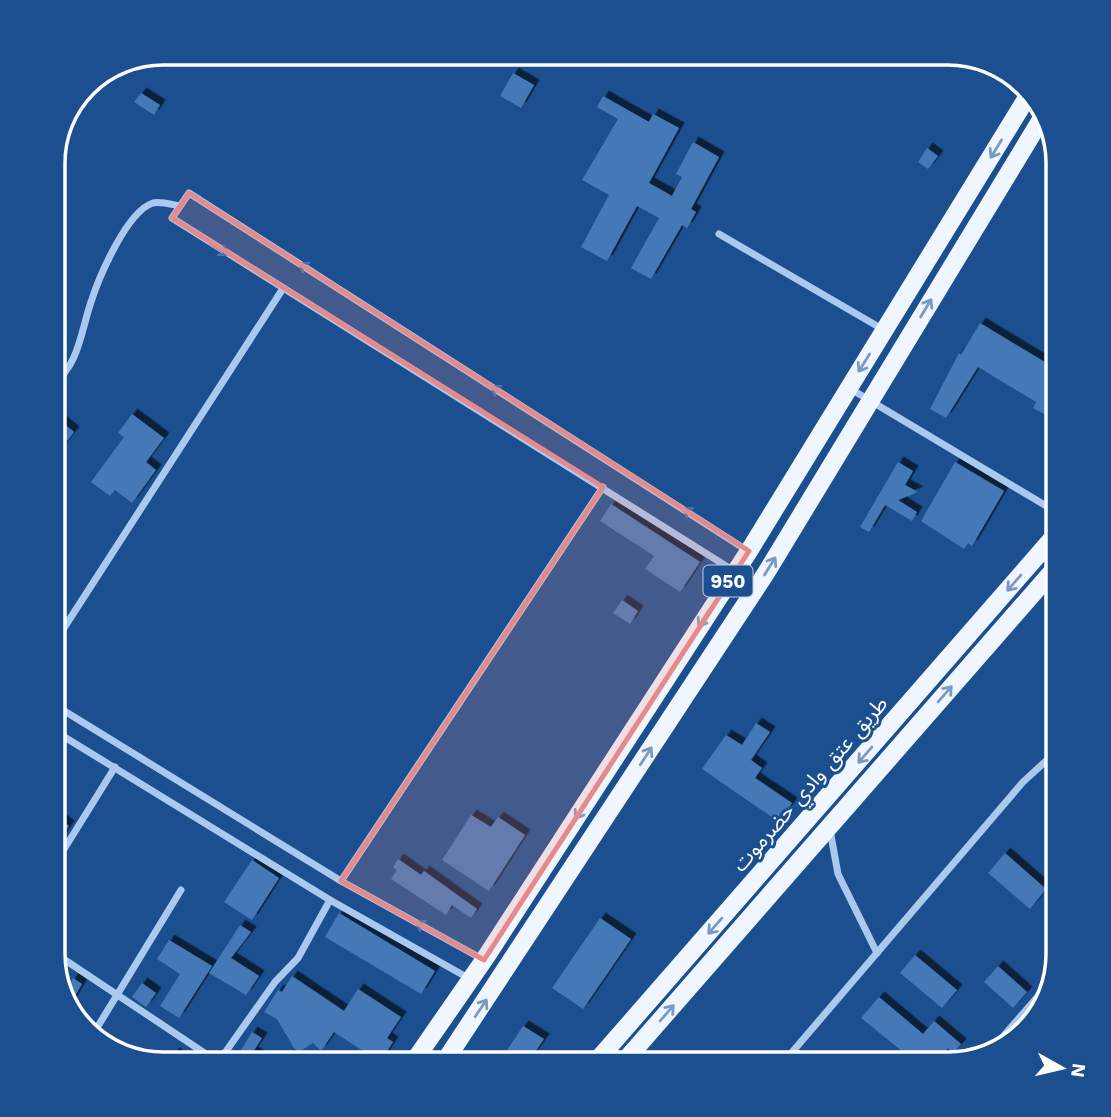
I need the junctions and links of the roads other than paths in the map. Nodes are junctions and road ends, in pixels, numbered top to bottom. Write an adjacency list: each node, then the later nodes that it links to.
1 (1024, 101): 6 (main road, 950, one-way to 6)
2 (1038, 124): 9 (main road, 950 / 950, one-way to 2)
3 (180, 206): 5 (street, one-way to 5); 7 (street); 13 (street, one-way to 3)
4 (719, 234): 6 (street)
5 (282, 290): 10 (street); 16 (street)
6 (884, 330): 8 (main road, 950, one-way to 8)
7 (65, 372)
8 (849, 388): 9 (street); 13 (main road, 950)
9 (870, 401): 11 (street); 38 (main road, 950 / 950, one-way to 9)
10 (603, 487): 14 (street); 23 (street)
11 (1046, 505)
12 (1046, 547): 39 (main road, طريق عتق وادي حضرموت, one-way to 39)
13 (749, 551): 14 (main road, 950)
14 (734, 571): 27 (main road, 950, one-way to 27)
15 (1046, 580): 21 (main road, طريق عتق وادي حضرموت, one-way to 15)
16 (65, 626)
17 (65, 711): 23 (street)
18 (65, 738): 20 (street)
19 (1046, 762): 26 (street)
20 (115, 767): 22 (street); 25 (street)
21 (830, 826): 26 (street); 40 (main road, طريق عتق وادي حضرموت, one-way to 21)
22 (65, 846)
23 (341, 881): 27 (street, one-way to 23)
24 (181, 890): 30 (street)
25 (330, 900): 29 (street); 36 (street)
26 (877, 953): 34 (street)
27 (484, 960): 29 (main road, 950)
28 (66, 961): 30 (street)
29 (470, 979): 37 (main road, 950)
30 (119, 996): 32 (street); 35 (street)
31 (1034, 1000): 33 (street)
32 (98, 1027)
33 (1004, 1035)
34 (794, 1051)
35 (202, 1052)
36 (226, 1052)
37 (421, 1052)
38 (452, 1052)
39 (605, 1052)
40 (633, 1052)

